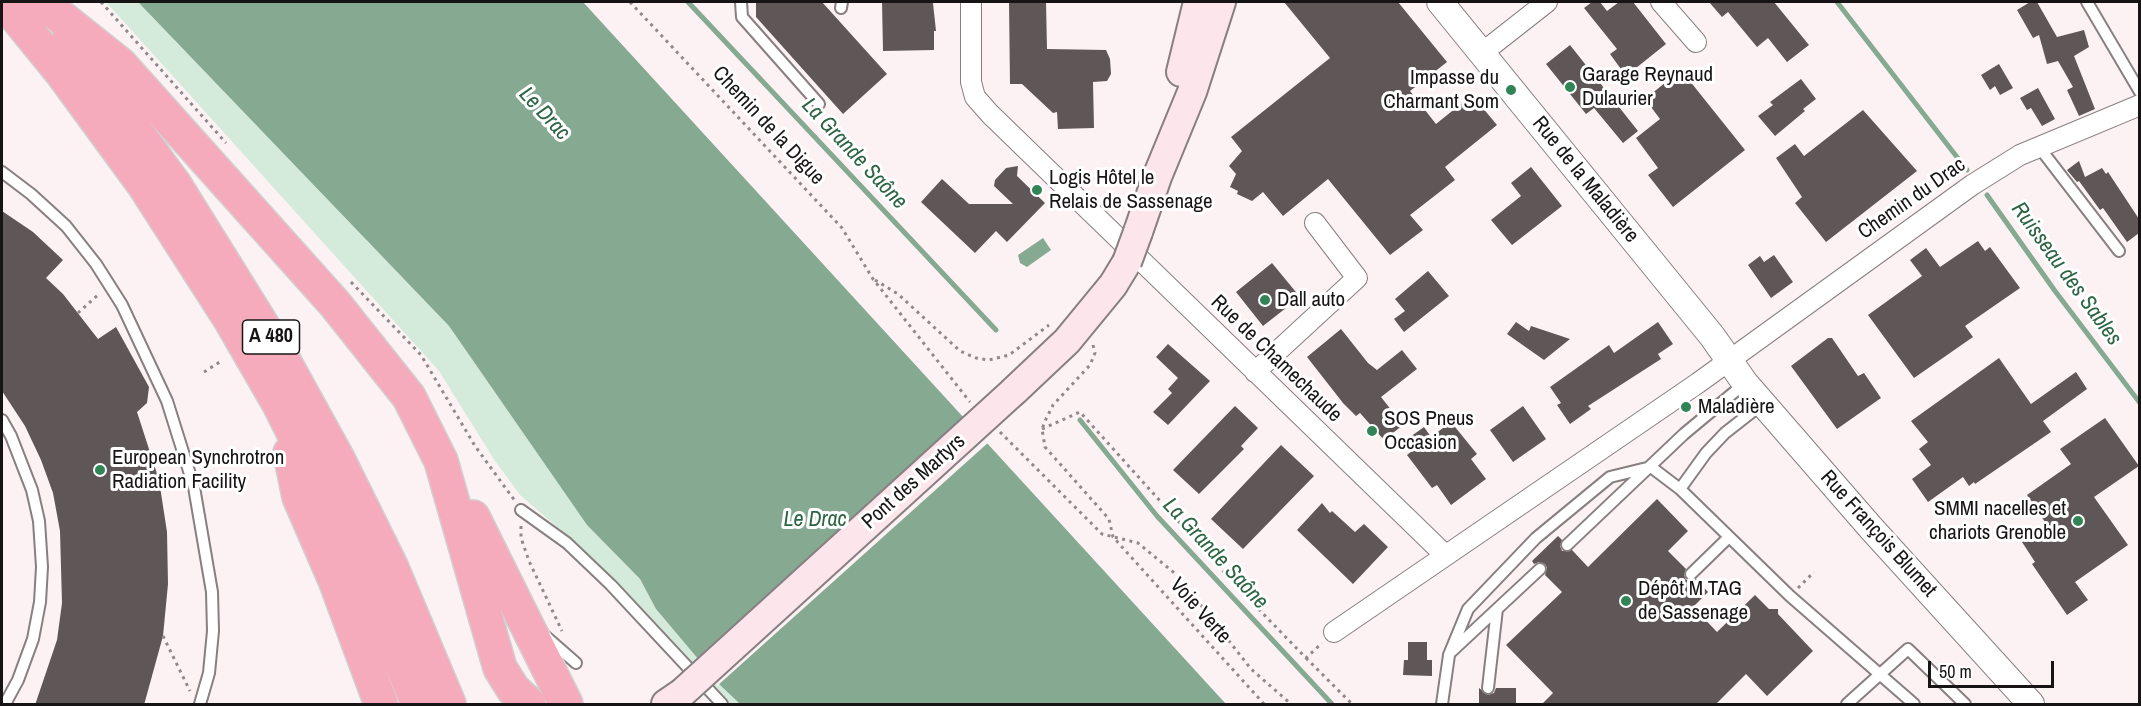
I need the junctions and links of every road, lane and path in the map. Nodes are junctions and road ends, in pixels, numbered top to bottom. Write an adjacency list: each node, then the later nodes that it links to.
1 (4, 2): 29 (highway, A 480)
2 (40, 2): 33 (highway); 58 (highway, A 480)
3 (630, 2): 22 (path, Chemin de la Digue)
4 (741, 2): 14 (lane)
5 (971, 2): 27 (street, Rue de Chamechaude)
6 (1215, 2): 53 (main road, Pont des Martyrs, bridge)
7 (1440, 2): 12 (street, Rue de la Maladière)
8 (1547, 2): 12 (street)
9 (1661, 2): 11 (street)
10 (2087, 2): 13 (lane)
11 (1696, 42)
12 (1482, 53): 25 (street, Rue de la Maladière)
13 (2139, 92)
14 (819, 104)
15 (2139, 105): 16 (street, Chemin du Drac)
16 (2039, 147): 19 (lane); 25 (street, Chemin du Drac)
17 (2, 172): 20 (lane)
18 (1315, 223): 27 (street)
19 (2119, 250)
20 (109, 285): 21 (path); 55 (lane)
21 (78, 312)
22 (1056, 322)
23 (1087, 338): 32 (path)
24 (223, 360): 26 (path)
25 (1728, 360): 28 (street, Rue François Blumet); 40 (street)
26 (204, 372)
27 (1255, 372): 40 (street, Rue de Chamechaude)
28 (1745, 383): 30 (street, Rue François Blumet); 34 (lane)
29 (279, 404): 56 (highway); 57 (highway, A 480)
30 (1762, 404): 35 (lane); 69 (street, Rue François Blumet)
31 (2, 420): 54 (lane)
32 (1042, 429): 37 (path, Voie Verte); 48 (path)
33 (441, 461): 44 (highway); 59 (highway)
34 (1651, 467): 35 (lane); 39 (lane); 47 (lane)
35 (1680, 489): 38 (lane)
36 (521, 510): 49 (path); 61 (lane)
37 (1113, 537): 62 (path, Voie Verte); 63 (path)
38 (1729, 537): 42 (lane); 50 (lane)
39 (1567, 545)
40 (1444, 555): 45 (street)
41 (1540, 569): 43 (lane)
42 (1691, 574)
43 (1497, 609): 47 (lane); 51 (lane)
44 (523, 618): 49 (lane); 60 (highway)
45 (1334, 632): 48 (path)
46 (163, 636): 52 (path)
47 (1449, 655): 65 (lane)
48 (1306, 658): 64 (path)
49 (576, 663)
50 (1881, 674): 66 (lane); 67 (lane); 68 (lane)
51 (1488, 688)
52 (192, 695)
53 (675, 701)
54 (5, 705)
55 (200, 705)
56 (381, 705)
57 (418, 705)
58 (449, 705)
59 (529, 705)
60 (566, 705)
61 (722, 705)
62 (1264, 705)
63 (1292, 705)
64 (1352, 705)
65 (1442, 705)
66 (1847, 705)
67 (1914, 705)
68 (1965, 705)
69 (2031, 705)

